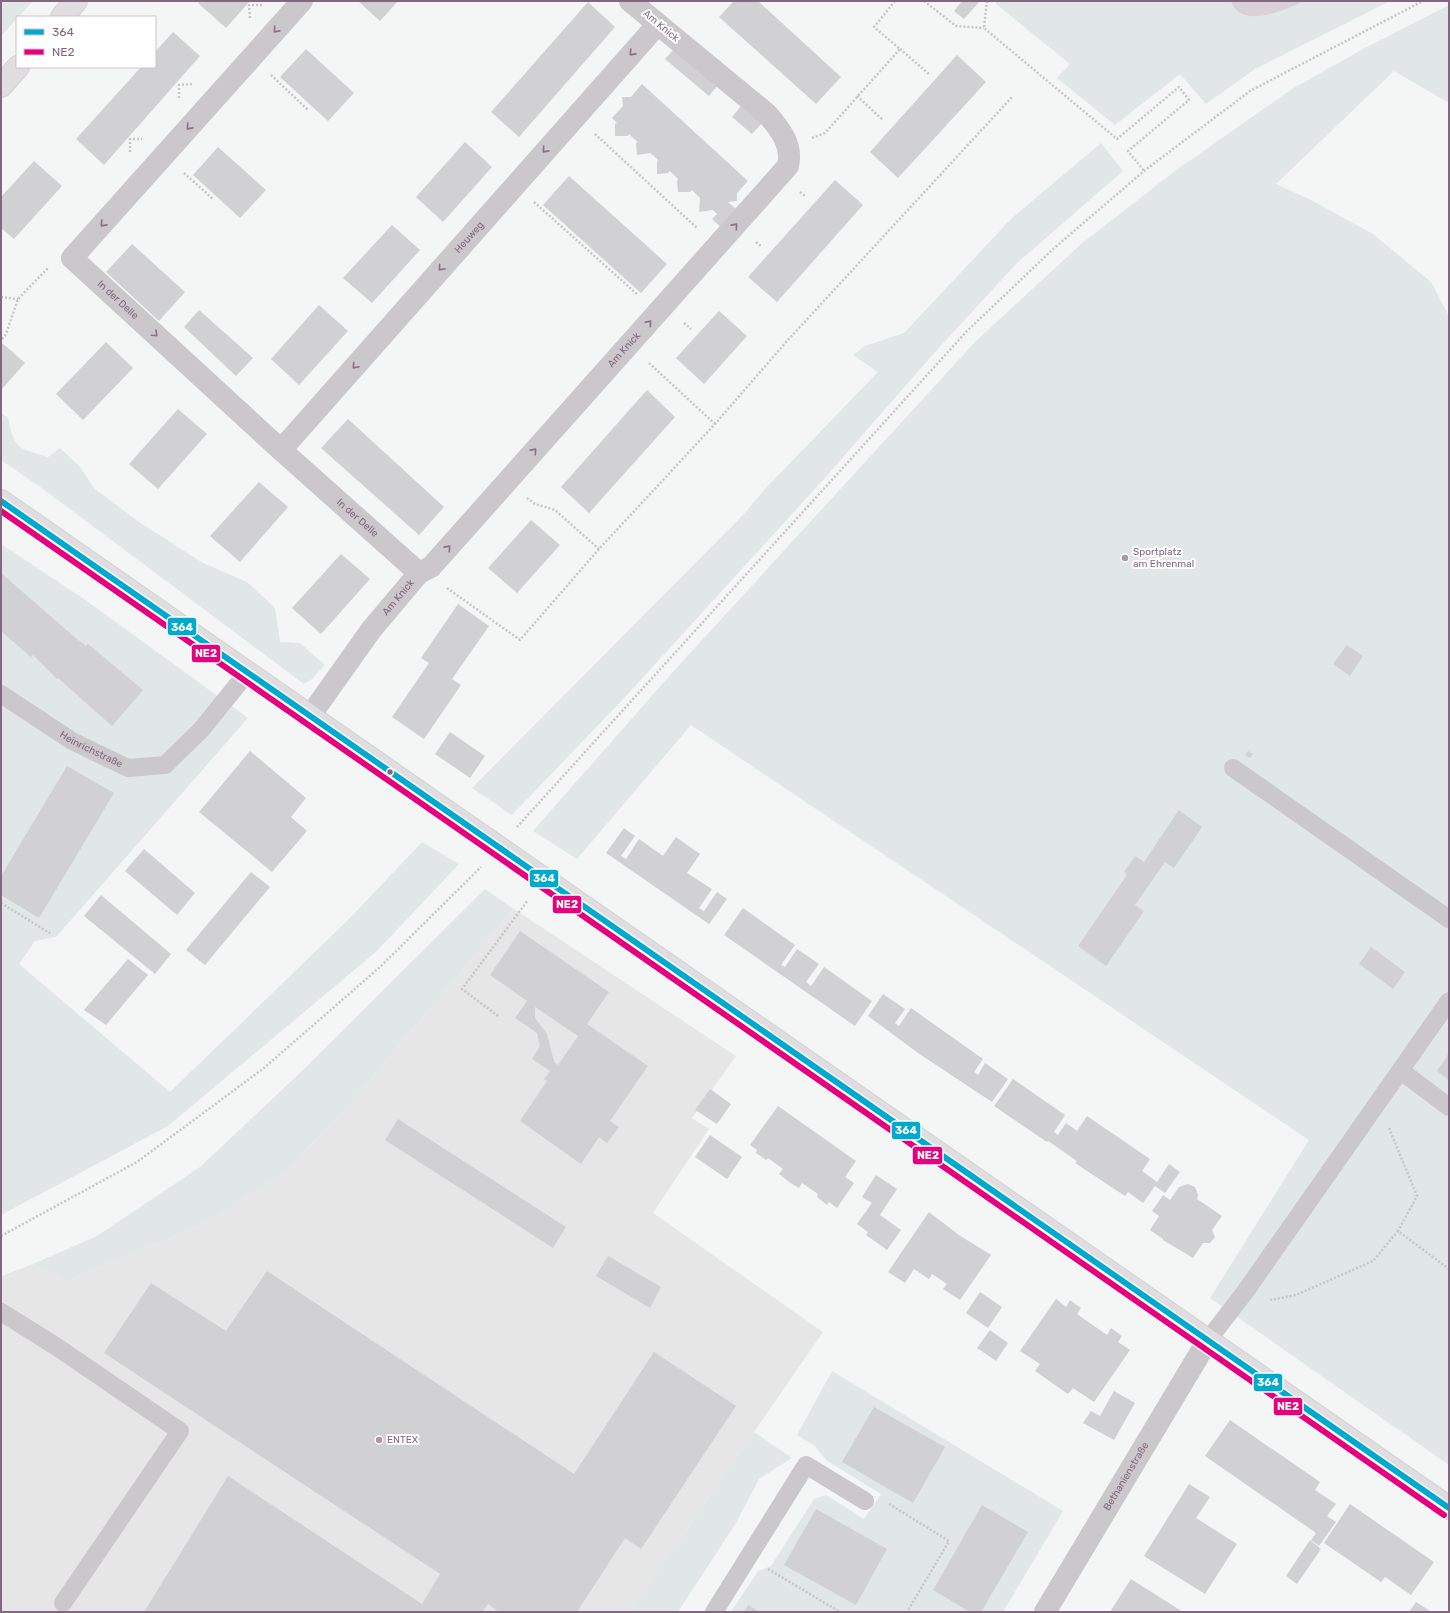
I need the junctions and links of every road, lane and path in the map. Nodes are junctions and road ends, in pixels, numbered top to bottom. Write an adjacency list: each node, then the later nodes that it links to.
1 (76, 1): 8 (street)
2 (302, 1): 12 (street, one-way to 12)
3 (630, 1): 9 (street, Am Knick)
4 (896, 1): 11 (path)
5 (924, 1): 10 (path)
6 (987, 1): 10 (path)
7 (1423, 1): 23 (path)
8 (63, 16)
9 (658, 24): 19 (street, Heuweg, one-way to 19); 21 (street, Am Knick)
10 (984, 28): 23 (path)
11 (900, 49): 14 (path); 16 (path)
12 (254, 54): 18 (path); 22 (street, one-way to 22)
13 (17, 68): 15 (street)
14 (930, 75)
15 (1, 86)
16 (857, 96): 20 (path); 21 (path)
17 (1013, 96): 33 (path)
18 (308, 110)
19 (575, 116): 24 (street, Heuweg, one-way to 24); 26 (path)
20 (883, 120)
21 (789, 147): 26 (street, Am Knick, one-way to 21)
22 (164, 155): 25 (path); 27 (street, one-way to 27)
23 (1144, 171): 43 (path)
24 (514, 184): 30 (path); 34 (street, Heuweg, one-way to 34)
25 (213, 199)
26 (717, 246): 30 (street, Am Knick)
27 (72, 258): 29 (path); 34 (street, In der Delle, one-way to 34)
28 (1, 297): 29 (path)
29 (18, 299): 31 (path)
30 (657, 313): 32 (street, Am Knick, one-way to 30)
31 (2, 339)
32 (629, 345): 33 (path); 35 (street, Am Knick, one-way to 32)
33 (715, 424): 37 (path)
34 (281, 450): 38 (street, In der Delle)
35 (508, 480): 37 (path); 38 (street, Am Knick, one-way to 35)
36 (1, 501): 39 (street)
37 (599, 549): 38 (path)
38 (419, 573): 41 (street, Am Knick)
39 (247, 673): 40 (lane, Heinrichstraße); 41 (street)
40 (1, 694)
41 (310, 716): 45 (street, bridge)
42 (1233, 768): 47 (lane)
43 (512, 833)
44 (486, 861): 55 (path)
45 (544, 878): 50 (path); 59 (street)
46 (1, 903): 48 (path)
47 (1449, 918)
48 (51, 934)
49 (1449, 1001): 51 (lane)
50 (498, 1016)
51 (1401, 1071): 52 (lane); 53 (lane)
52 (1378, 1101): 54 (path); 57 (lane)
53 (1449, 1107)
54 (1398, 1231): 56 (path); 57 (path)
55 (1, 1236)
56 (1449, 1269)
57 (1244, 1292): 59 (lane)
58 (1, 1312): 63 (lane)
59 (1208, 1340): 61 (street); 67 (street, Bethanienstraße)
60 (865, 1501): 62 (lane); 66 (path)
61 (1449, 1508)
62 (749, 1558): 64 (lane); 65 (path)
63 (63, 1603)
64 (714, 1612)
65 (840, 1612)
66 (908, 1612)
67 (1045, 1612)

